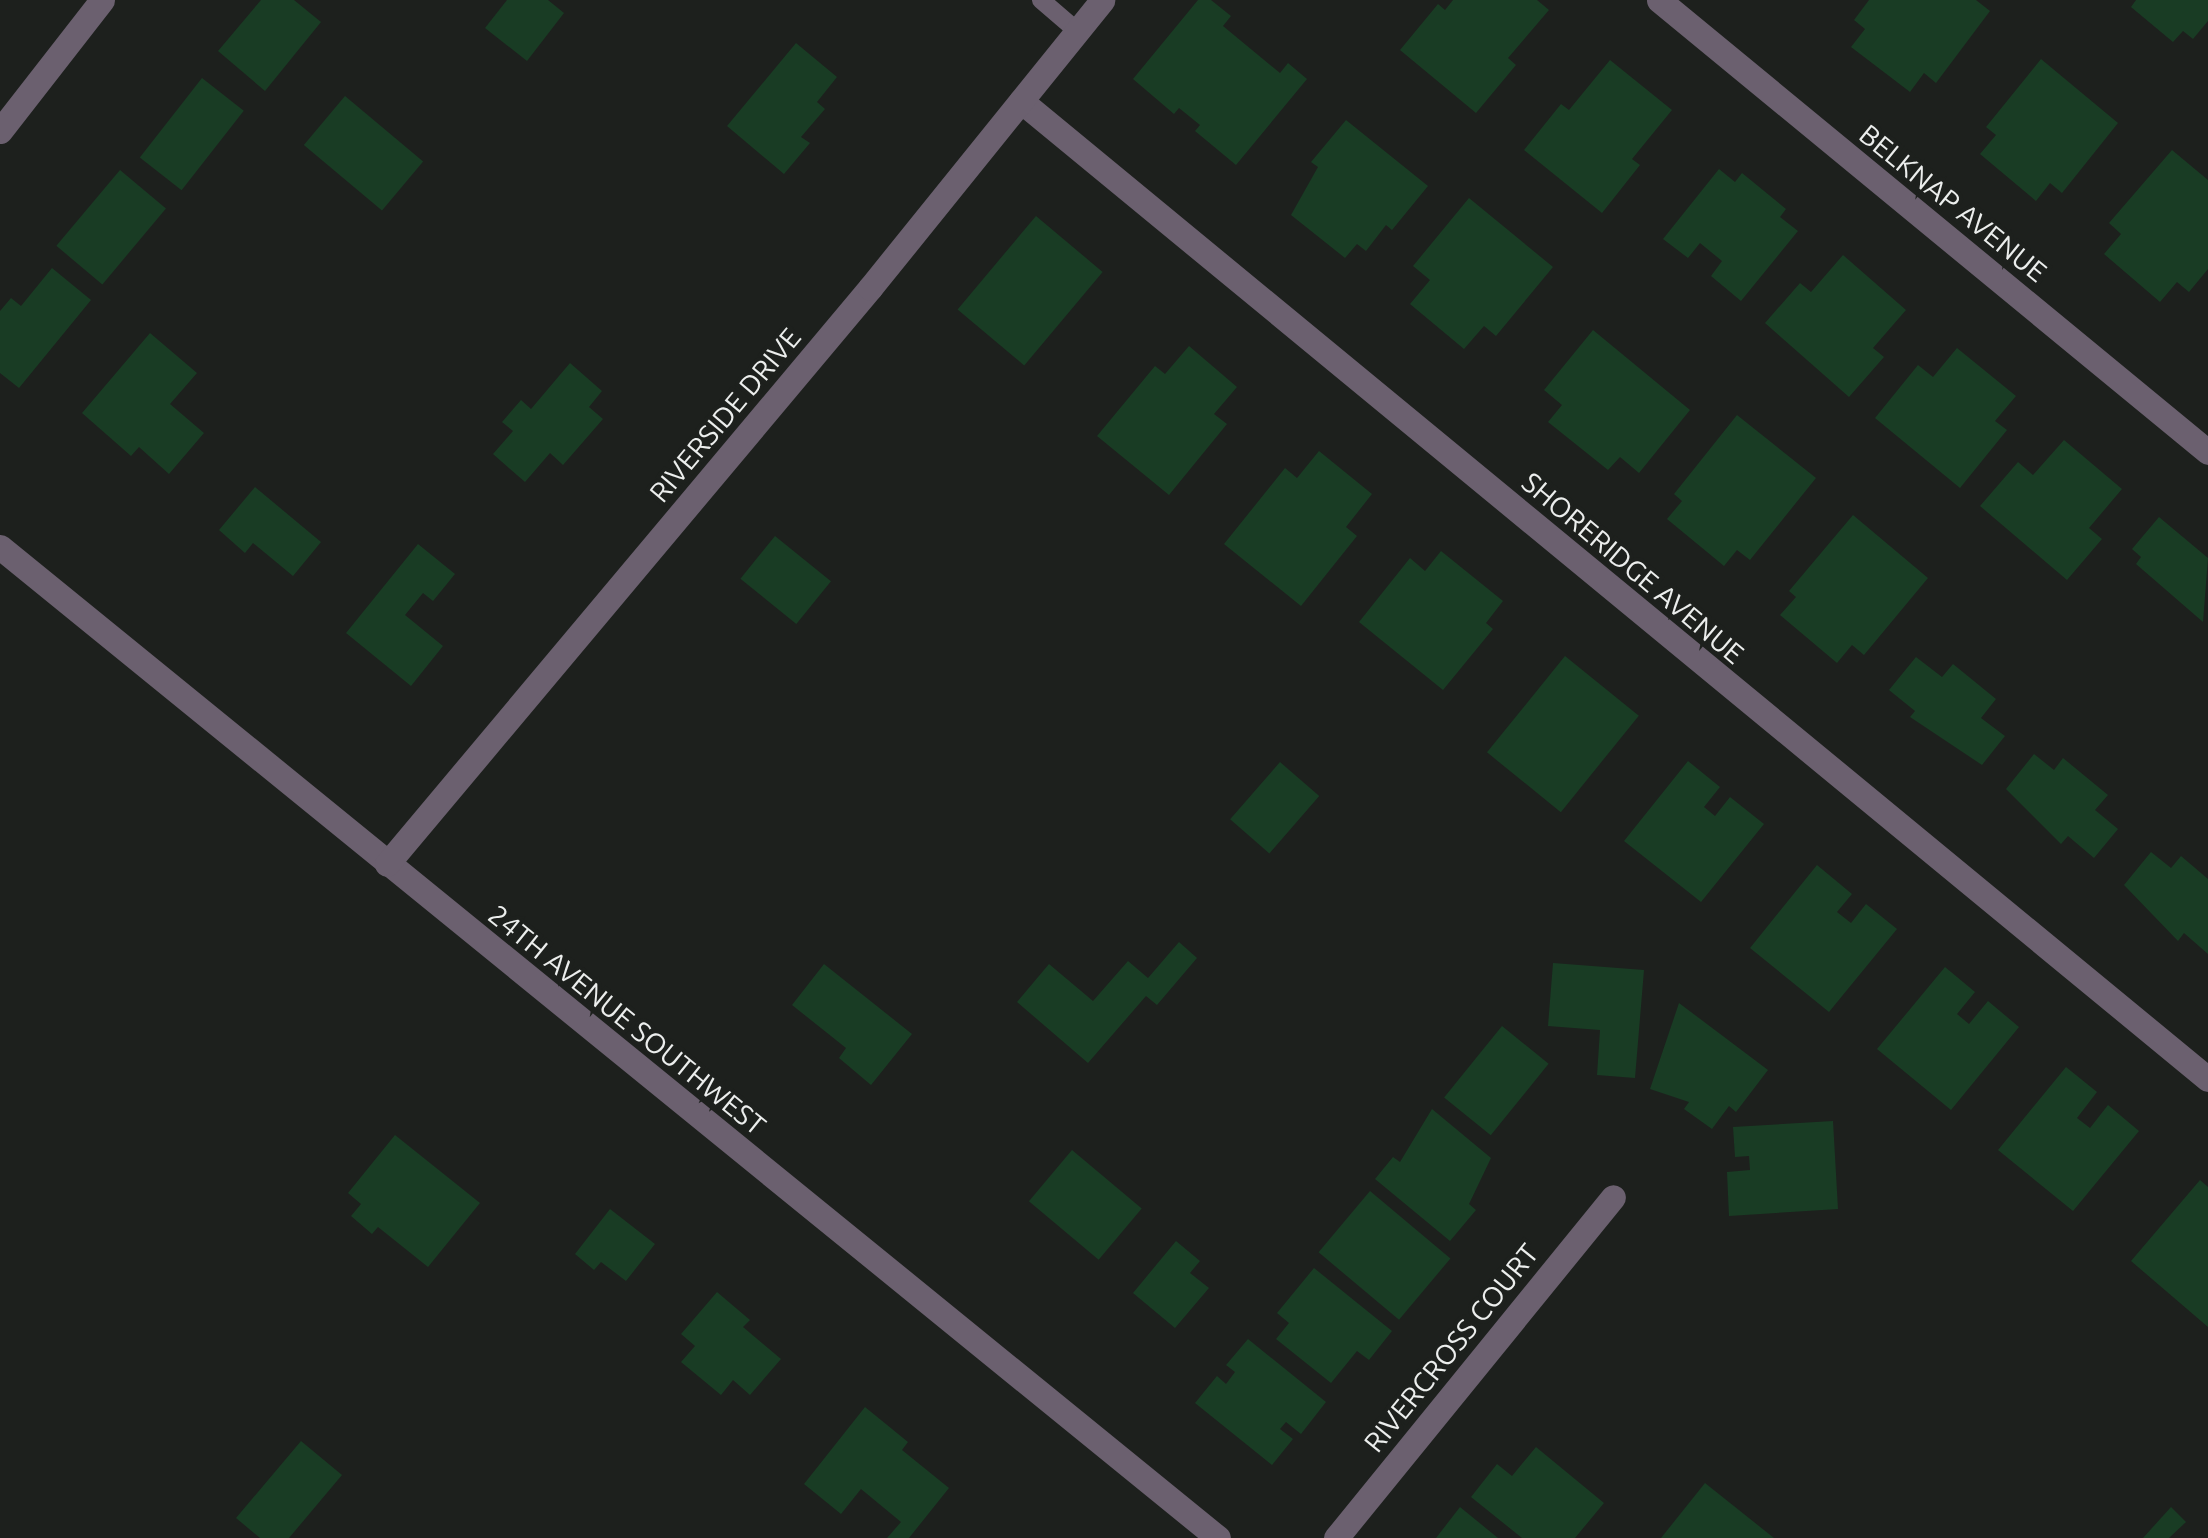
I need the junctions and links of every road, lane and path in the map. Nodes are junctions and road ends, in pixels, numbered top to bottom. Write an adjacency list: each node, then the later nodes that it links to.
1 (102, 0): 7 (street)
2 (1042, 0): 5 (lane)
3 (1102, 0): 5 (street, RIVERSIDE DRIVE)
4 (1660, 0): 8 (street, BELKNAP AVENUE)
5 (1077, 30): 6 (street, RIVERSIDE DRIVE)
6 (1021, 101): 10 (street, RIVERSIDE DRIVE); 11 (street, SHORERIDGE AVENUE)
7 (0, 132)
8 (2208, 452)
9 (0, 546): 10 (street, 24TH AVENUE SOUTHWEST)
10 (388, 864): 13 (street, 24TH AVENUE SOUTHWEST)
11 (2208, 1080)
12 (1614, 1197): 14 (street, RIVERCROSS COURT)
13 (1218, 1538)
14 (1336, 1538)

